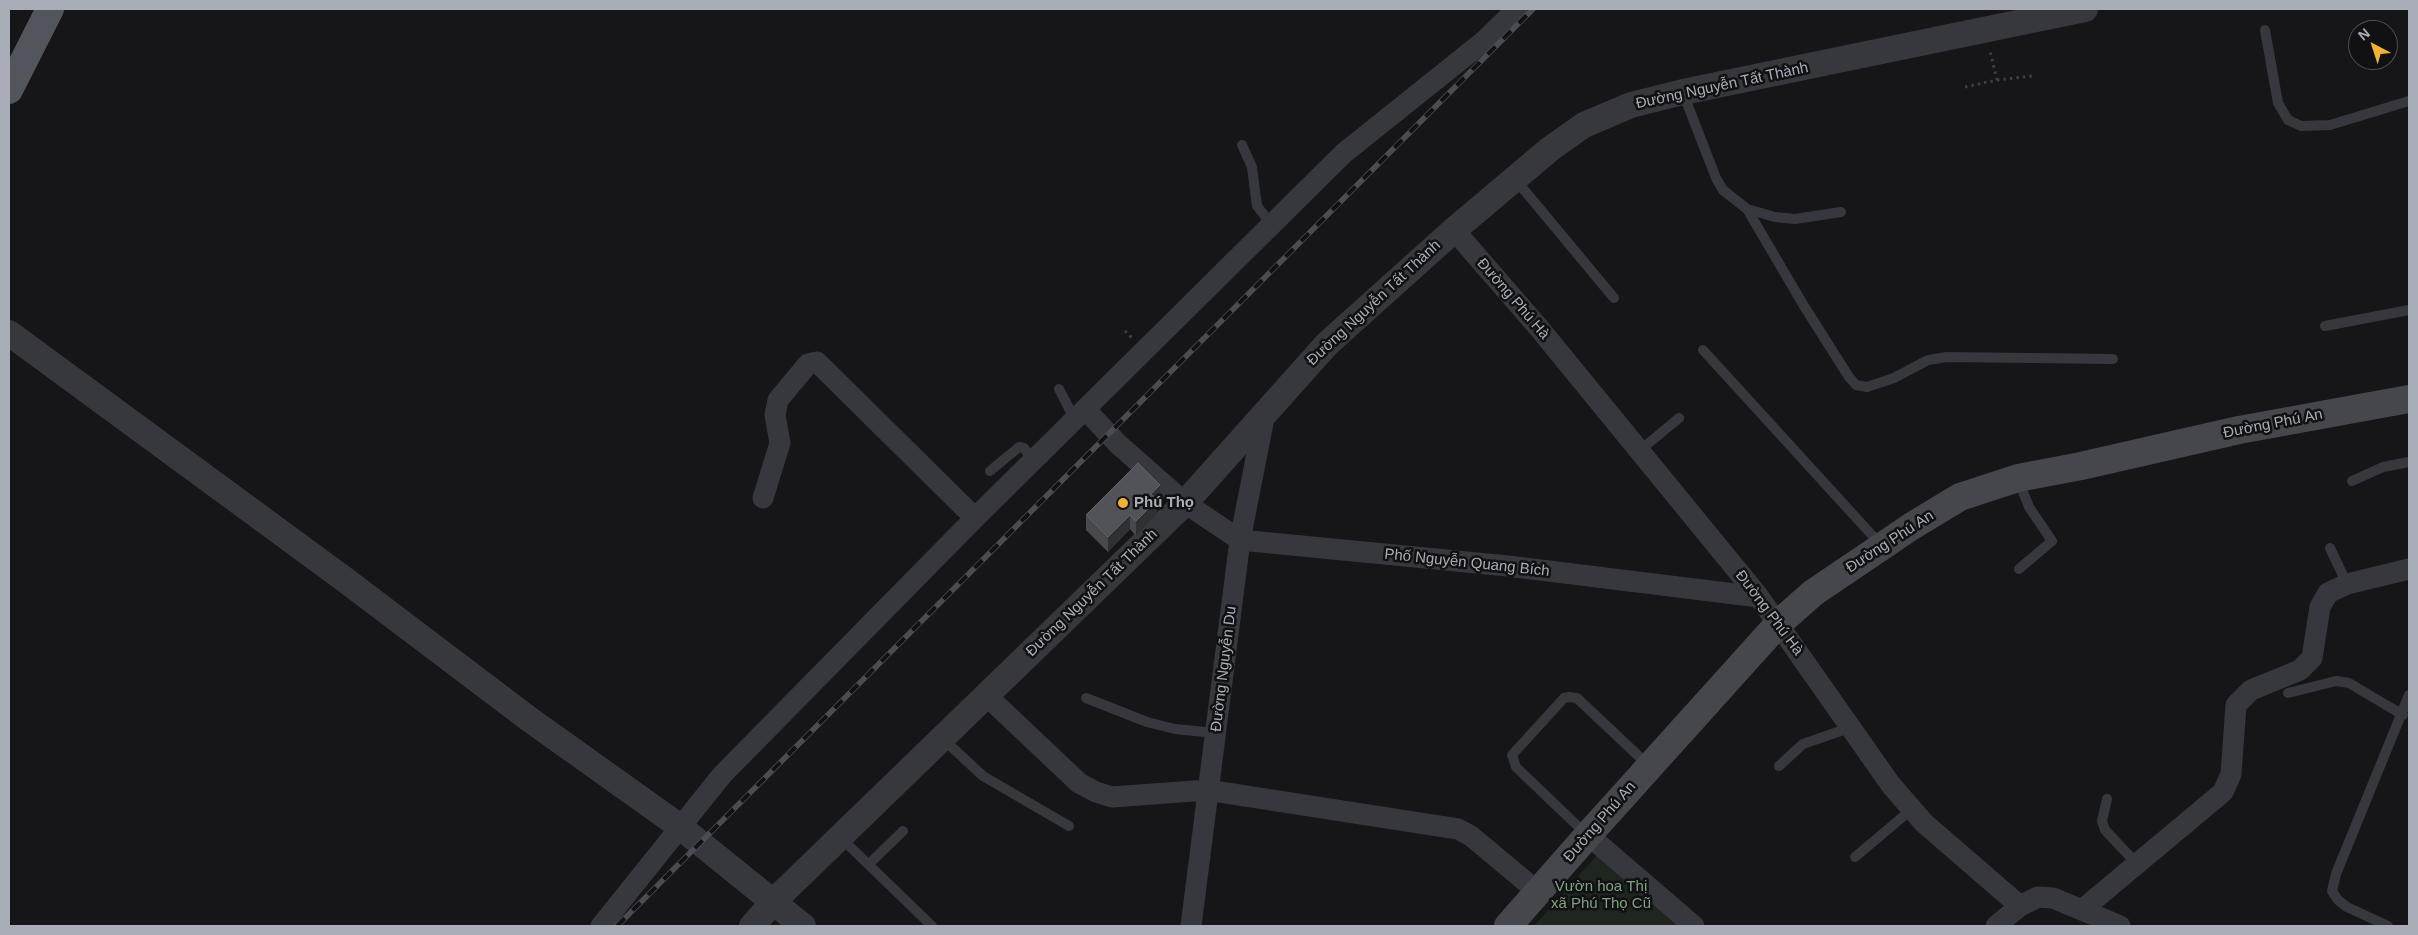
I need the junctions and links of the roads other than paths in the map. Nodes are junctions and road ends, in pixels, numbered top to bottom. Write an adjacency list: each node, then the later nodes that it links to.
1 (1517, 9): 12 (street)
2 (2085, 9): 6 (street, Đường Nguyễn Tất Thành)
3 (49, 11): 5 (main road)
4 (2265, 30): 7 (lane)
5 (9, 90)
6 (1683, 92): 9 (street, Đường Nguyễn Tất Thành); 10 (lane)
7 (2409, 101)
8 (1242, 145): 12 (lane)
9 (1514, 179): 13 (street, Đường Nguyễn Tất Thành); 14 (lane)
10 (1746, 209): 11 (lane); 19 (lane)
11 (1841, 212)
12 (1272, 225): 23 (street)
13 (1454, 230): 22 (street, Đường Nguyễn Tất Thành); 25 (street, Đường Phú Hà)
14 (1614, 298)
15 (2409, 310): 16 (lane)
16 (2325, 326)
17 (9, 333): 55 (street)
18 (1703, 350): 35 (lane)
19 (2113, 359)
20 (1059, 389): 23 (lane)
21 (2409, 399): 29 (main road, Đường Phú An)
22 (1265, 413): 32 (street, Đường Nguyễn Tất Thành); 34 (street, Đường Nguyễn Du)
23 (1081, 415): 26 (street); 32 (street, Phố Nguyễn Quang Bích)
24 (1680, 418): 25 (lane)
25 (1638, 452): 40 (street, Đường Phú Hà)
26 (1033, 461): 28 (lane); 33 (street)
27 (2409, 462): 30 (lane)
28 (990, 471)
29 (2018, 478): 35 (main road, Đường Phú An); 37 (lane)
30 (2352, 481)
31 (763, 498): 33 (street)
32 (1185, 503): 34 (street, Phố Nguyễn Quang Bích); 44 (street, Đường Nguyễn Tất Thành)
33 (975, 518): 55 (street)
34 (1240, 540): 40 (street, Phố Nguyễn Quang Bích); 48 (street, Đường Nguyễn Du)
35 (1881, 546): 41 (main road, Đường Phú An)
36 (2330, 548): 39 (lane)
37 (2019, 569)
38 (2409, 569): 39 (street)
39 (2347, 584): 62 (street)
40 (1759, 597): 41 (street, Đường Phú Hà)
41 (1779, 623): 47 (street, Đường Phú Hà); 50 (main road, Đường Phú An)
42 (2288, 693): 46 (lane)
43 (2409, 695): 46 (lane)
44 (987, 696): 49 (street, Đường Nguyễn Tất Thành); 52 (street)
45 (1086, 698): 48 (lane)
46 (2402, 715): 76 (lane)
47 (1852, 727): 51 (lane); 54 (street, Đường Phú Hà)
48 (1215, 733): 52 (street, Đường Nguyễn Du)
49 (943, 739): 56 (lane); 59 (street, Đường Nguyễn Tất Thành)
50 (1649, 766): 58 (main road, Đường Phú An); 58 (lane)
51 (1779, 766)
52 (1207, 790): 63 (street); 71 (street, Đường Nguyễn Du)
53 (2107, 800): 62 (lane)
54 (1912, 809): 60 (lane); 65 (street, Đường Phú Hà)
55 (679, 826): 64 (street); 67 (street)
56 (1069, 826)
57 (903, 831): 61 (lane)
58 (1588, 835): 63 (main road, Đường Phú An); 73 (street)
59 (841, 838): 61 (lane); 64 (street, Đường Nguyễn Tất Thành)
60 (1855, 857)
61 (869, 864): 70 (lane)
62 (2137, 864): 66 (street)
63 (1538, 892): 72 (main road, Đường Phú An)
64 (774, 901): 68 (street, Đường Nguyễn Tất Thành); 69 (street)
65 (2020, 906): 66 (street); 74 (street)
66 (2083, 909): 75 (street)
67 (601, 926)
68 (752, 926)
69 (804, 926)
70 (932, 926)
71 (1191, 926)
72 (1508, 926)
73 (1694, 926)
74 (1996, 926)
75 (2120, 926)
76 (2388, 926)

